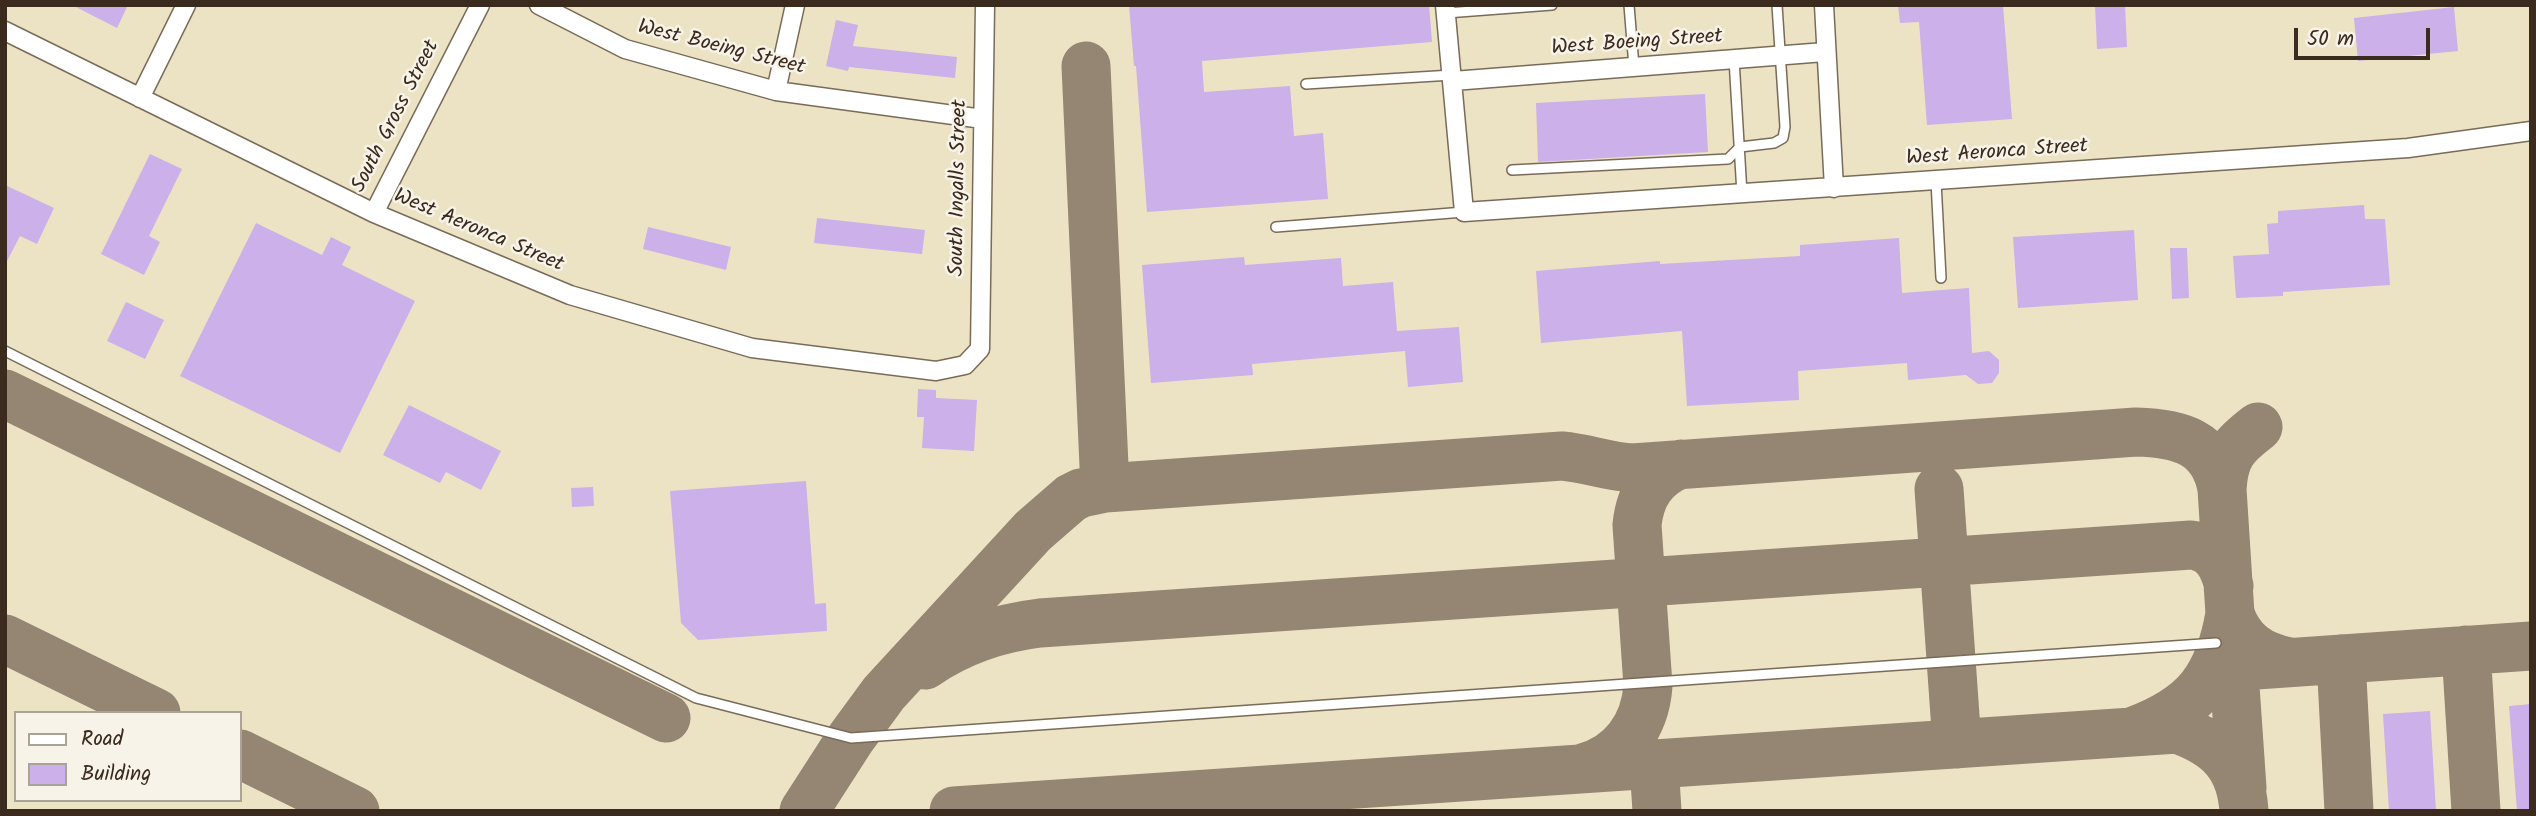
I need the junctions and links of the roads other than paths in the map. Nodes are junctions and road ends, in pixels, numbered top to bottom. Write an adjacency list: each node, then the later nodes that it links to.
1 (186, 5): 19 (street)
2 (480, 5): 27 (street, South Gross Street)
3 (540, 5): 18 (street, West Boeing Street)
4 (795, 5): 18 (street)
5 (985, 5): 20 (street, South Ingalls Street)
6 (1552, 5): 10 (lane)
7 (1629, 5): 15 (lane)
8 (1777, 5): 13 (lane)
9 (1824, 5): 12 (street)
10 (1446, 9): 16 (street)
11 (5, 31): 19 (street, West Aeronca Street)
12 (1825, 52): 13 (street, West Boeing Street); 25 (street)
13 (1780, 55): 14 (street, West Boeing Street); 22 (lane)
14 (1734, 59): 15 (street, West Boeing Street); 22 (lane)
15 (1634, 67): 16 (street, West Boeing Street)
16 (1452, 78): 17 (lane); 28 (street)
17 (1306, 84)
18 (776, 90): 20 (street, West Boeing Street)
19 (140, 99): 27 (street, West Aeronca Street)
20 (983, 119): 32 (street, South Ingalls Street)
21 (2531, 131): 24 (street, West Aeronca Street)
22 (1740, 147): 23 (lane); 26 (lane)
23 (1511, 170)
24 (1936, 181): 25 (street, West Aeronca Street); 30 (lane)
25 (1834, 188): 26 (street, West Aeronca Street)
26 (1742, 194): 28 (street, West Aeronca Street)
27 (374, 212): 32 (street, West Aeronca Street)
28 (1464, 212): 29 (lane)
29 (1276, 227)
30 (1941, 278)
31 (5, 351): 33 (lane)
32 (965, 365)
33 (2216, 643)

